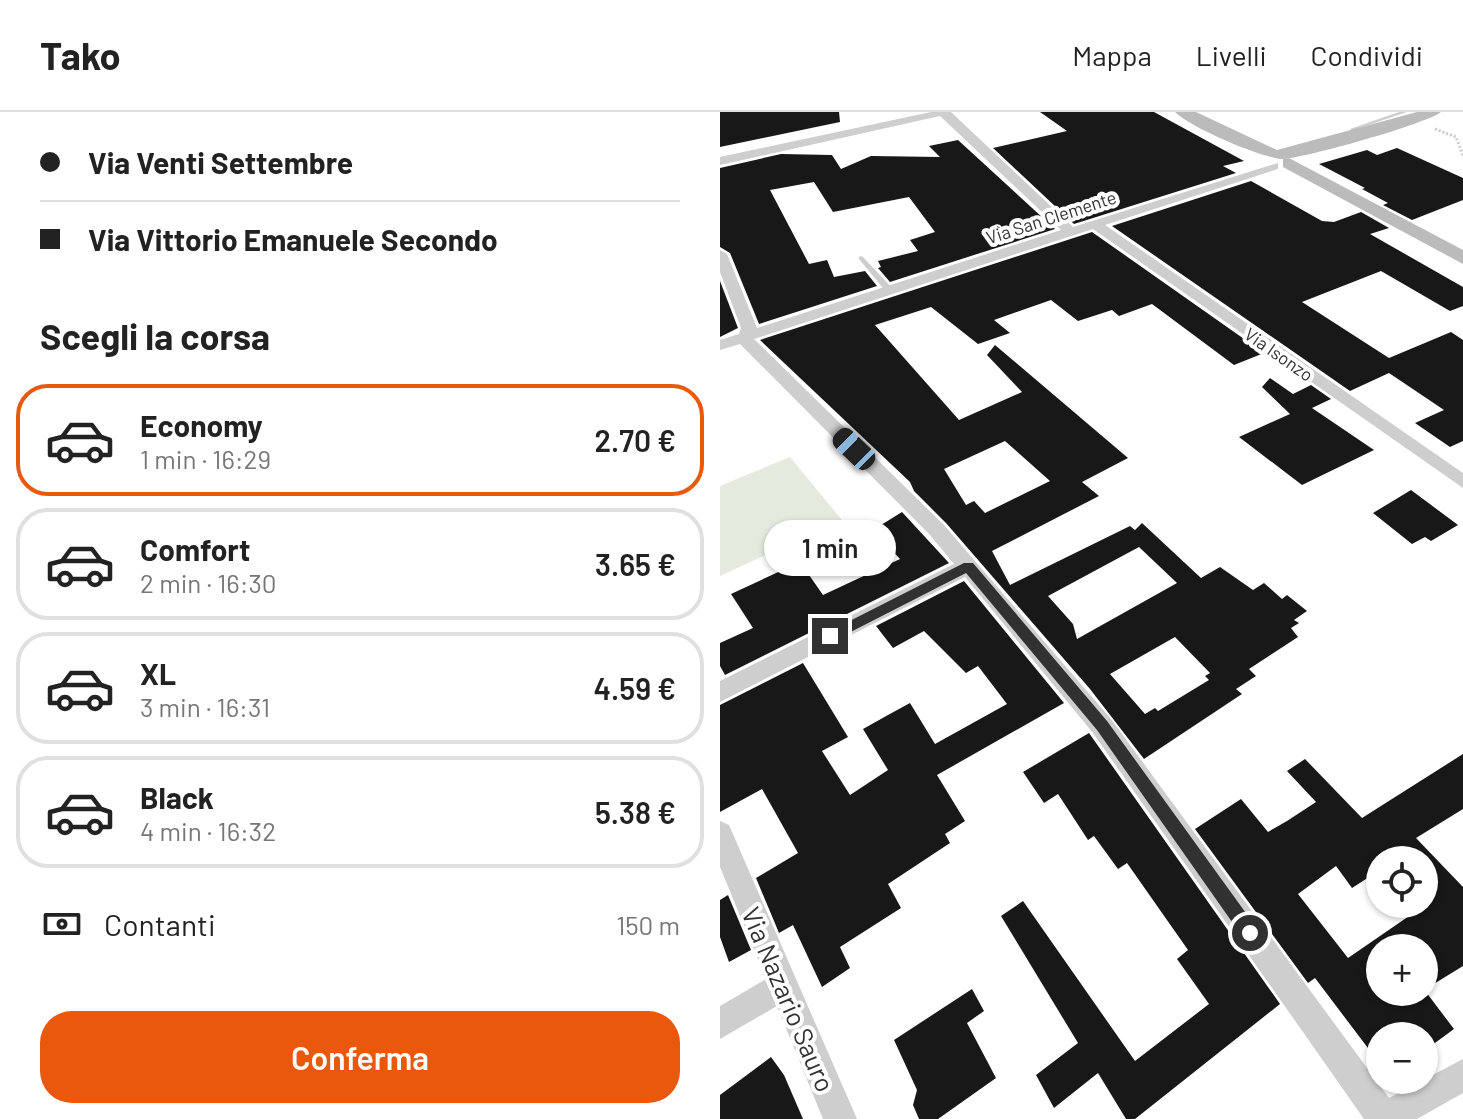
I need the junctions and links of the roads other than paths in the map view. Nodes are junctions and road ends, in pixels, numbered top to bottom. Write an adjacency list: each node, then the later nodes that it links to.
1 (945, 112): 7 (street); 9 (street)
2 (1183, 112): 6 (main road)
3 (1404, 112): 5 (lane)
4 (1434, 120): 5 (main road, Via San Clemente)
5 (1361, 135): 6 (main road, Via San Clemente)
6 (1275, 159): 8 (street, Via San Clemente); 12 (main road)
7 (720, 161)
8 (1096, 225): 9 (street, Via San Clemente); 16 (street, Via Isonzo)
9 (1071, 232): 13 (street, Via San Clemente)
10 (720, 254): 14 (street)
11 (861, 258): 13 (lane)
12 (1463, 258)
13 (890, 291): 14 (street, Via San Clemente)
14 (746, 338): 15 (street, Via San Clemente); 17 (street)
15 (720, 345)
16 (1463, 482)
17 (968, 566): 18 (street); 24 (street)
18 (720, 692)
19 (720, 834): 20 (street, Via Nazario Sauro)
20 (784, 985): 21 (street); 23 (street, Via Nazario Sauro)
21 (720, 1023)
22 (1463, 1075): 24 (street)
23 (840, 1119)
24 (1384, 1119)

